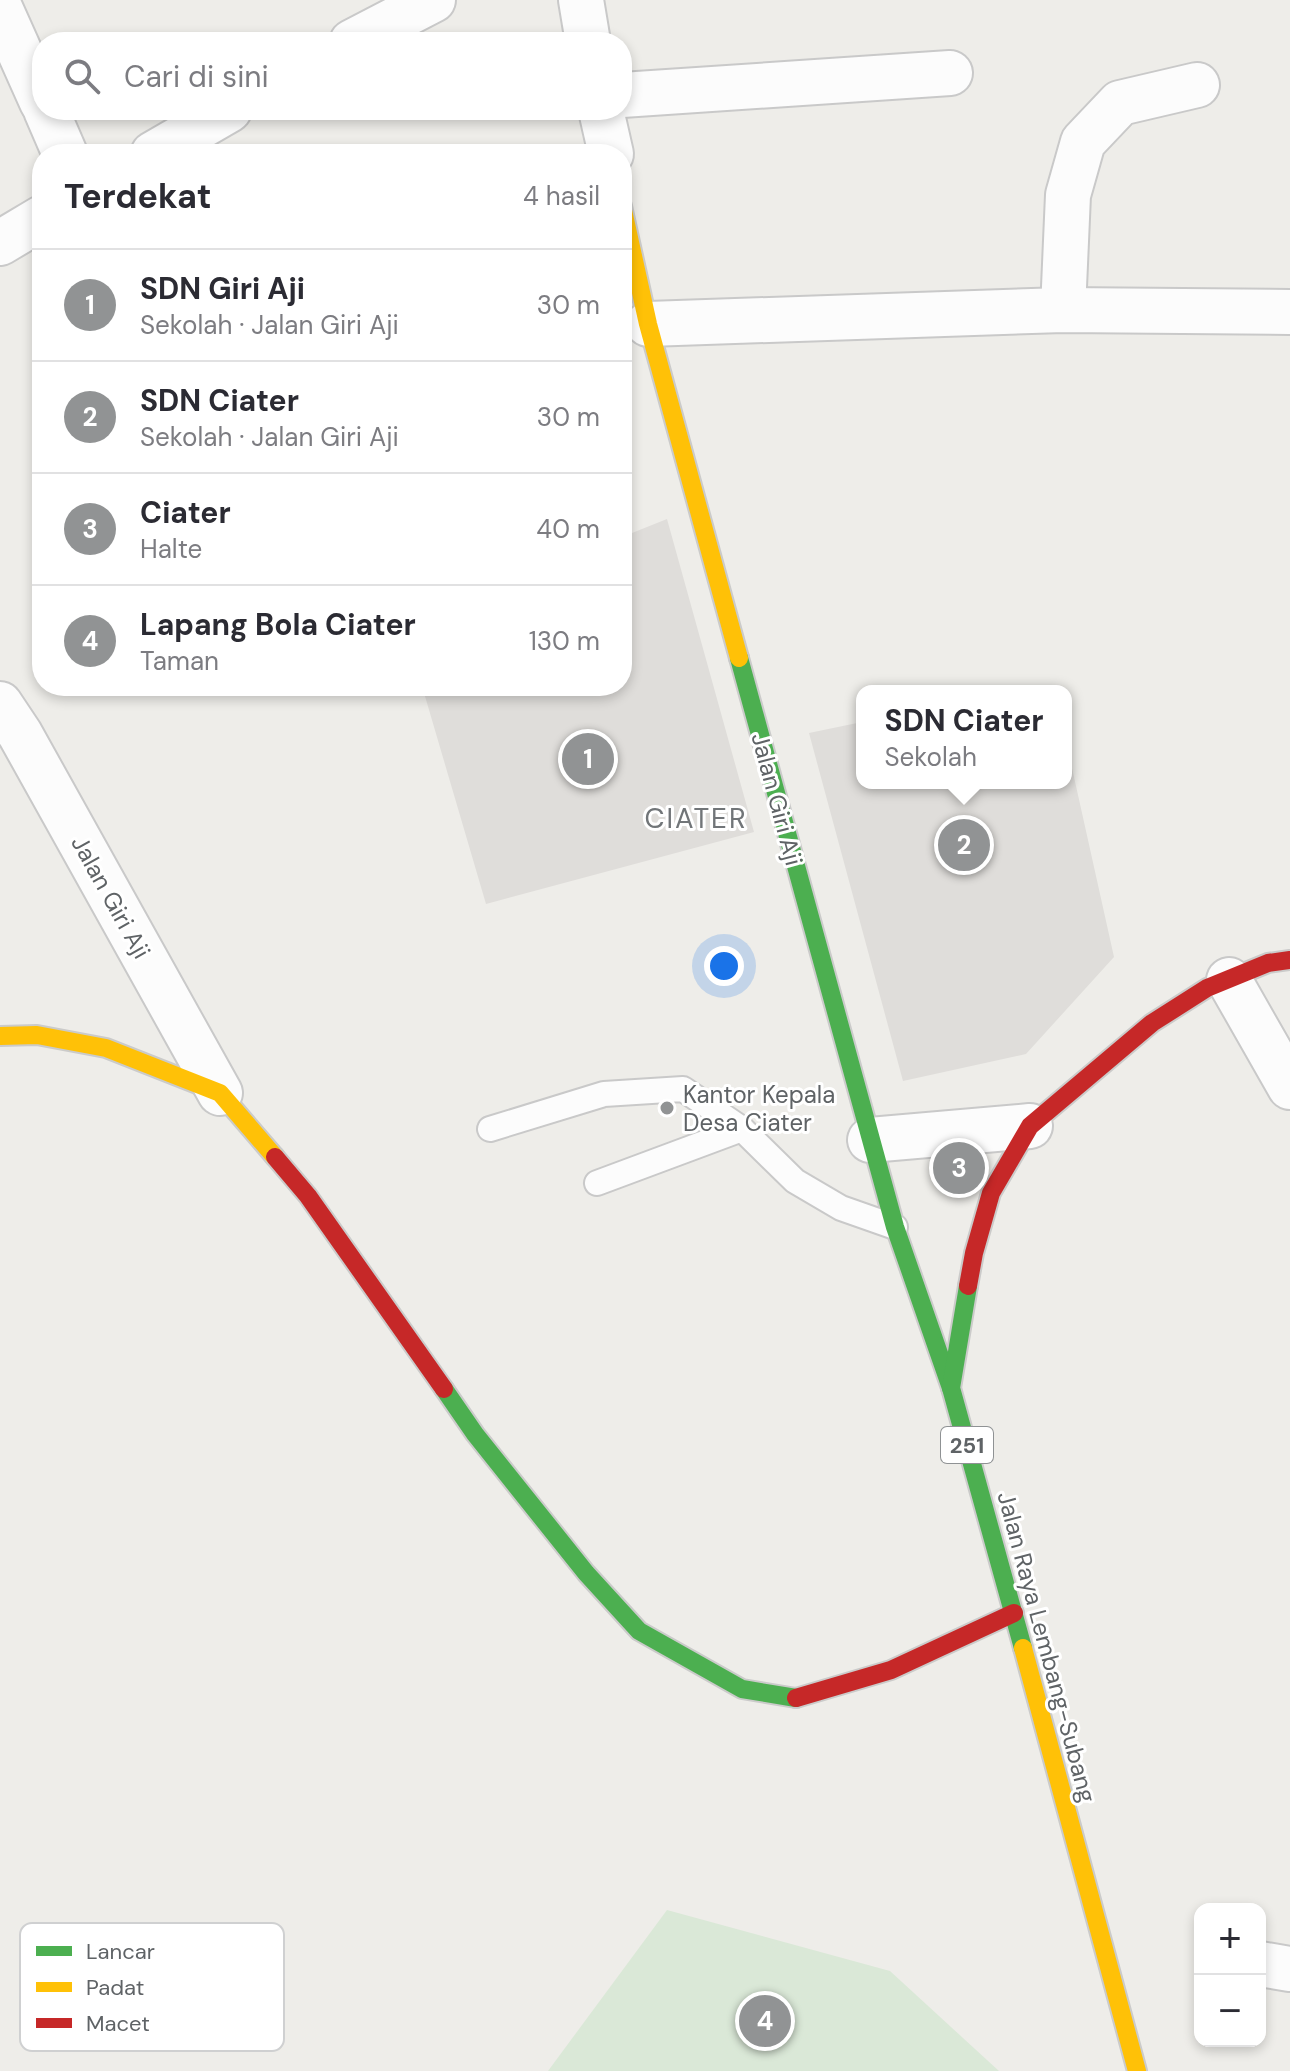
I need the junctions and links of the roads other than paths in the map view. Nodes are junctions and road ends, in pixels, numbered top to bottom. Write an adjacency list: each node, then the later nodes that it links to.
1 (433, 0): 4 (street)
2 (581, 0): 5 (street)
3 (0, 8): 7 (street)
4 (371, 32)
5 (586, 32)
6 (950, 73): 9 (street)
7 (32, 80)
8 (1197, 85): 19 (street)
9 (632, 94)
10 (50, 120): 13 (street)
11 (212, 120): 14 (street)
12 (603, 120): 15 (street)
13 (61, 144)
14 (170, 144)
15 (609, 144)
16 (32, 224): 17 (street)
17 (0, 243)
18 (632, 251): 21 (street, Jalan Giri Aji)
19 (1063, 310): 20 (street); 21 (street)
20 (1290, 312)
21 (648, 324): 31 (street, Jalan Giri Aji)
22 (0, 704): 27 (street, Jalan Giri Aji)
23 (1290, 960): 24 (street, Jalan Raya Lembang-Subang / 251)
24 (1229, 980): 26 (street); 28 (street, Jalan Raya Lembang-Subang / 251)
25 (0, 1036): 27 (street)
26 (1290, 1087)
27 (220, 1093): 35 (street)
28 (1030, 1126): 31 (street); 34 (street, Jalan Raya Lembang-Subang / 251)
29 (490, 1129): 30 (lane)
30 (742, 1129): 32 (lane); 33 (lane)
31 (870, 1140): 33 (street, Jalan Giri Aji)
32 (597, 1183)
33 (895, 1227): 34 (street, Jalan Giri Aji)
34 (951, 1388): 35 (street, Jalan Raya Lembang-Subang / 251)
35 (1014, 1613): 38 (street, Jalan Raya Lembang-Subang / 251)
36 (1266, 1965): 37 (street)
37 (1290, 1969)
38 (1137, 2071)

